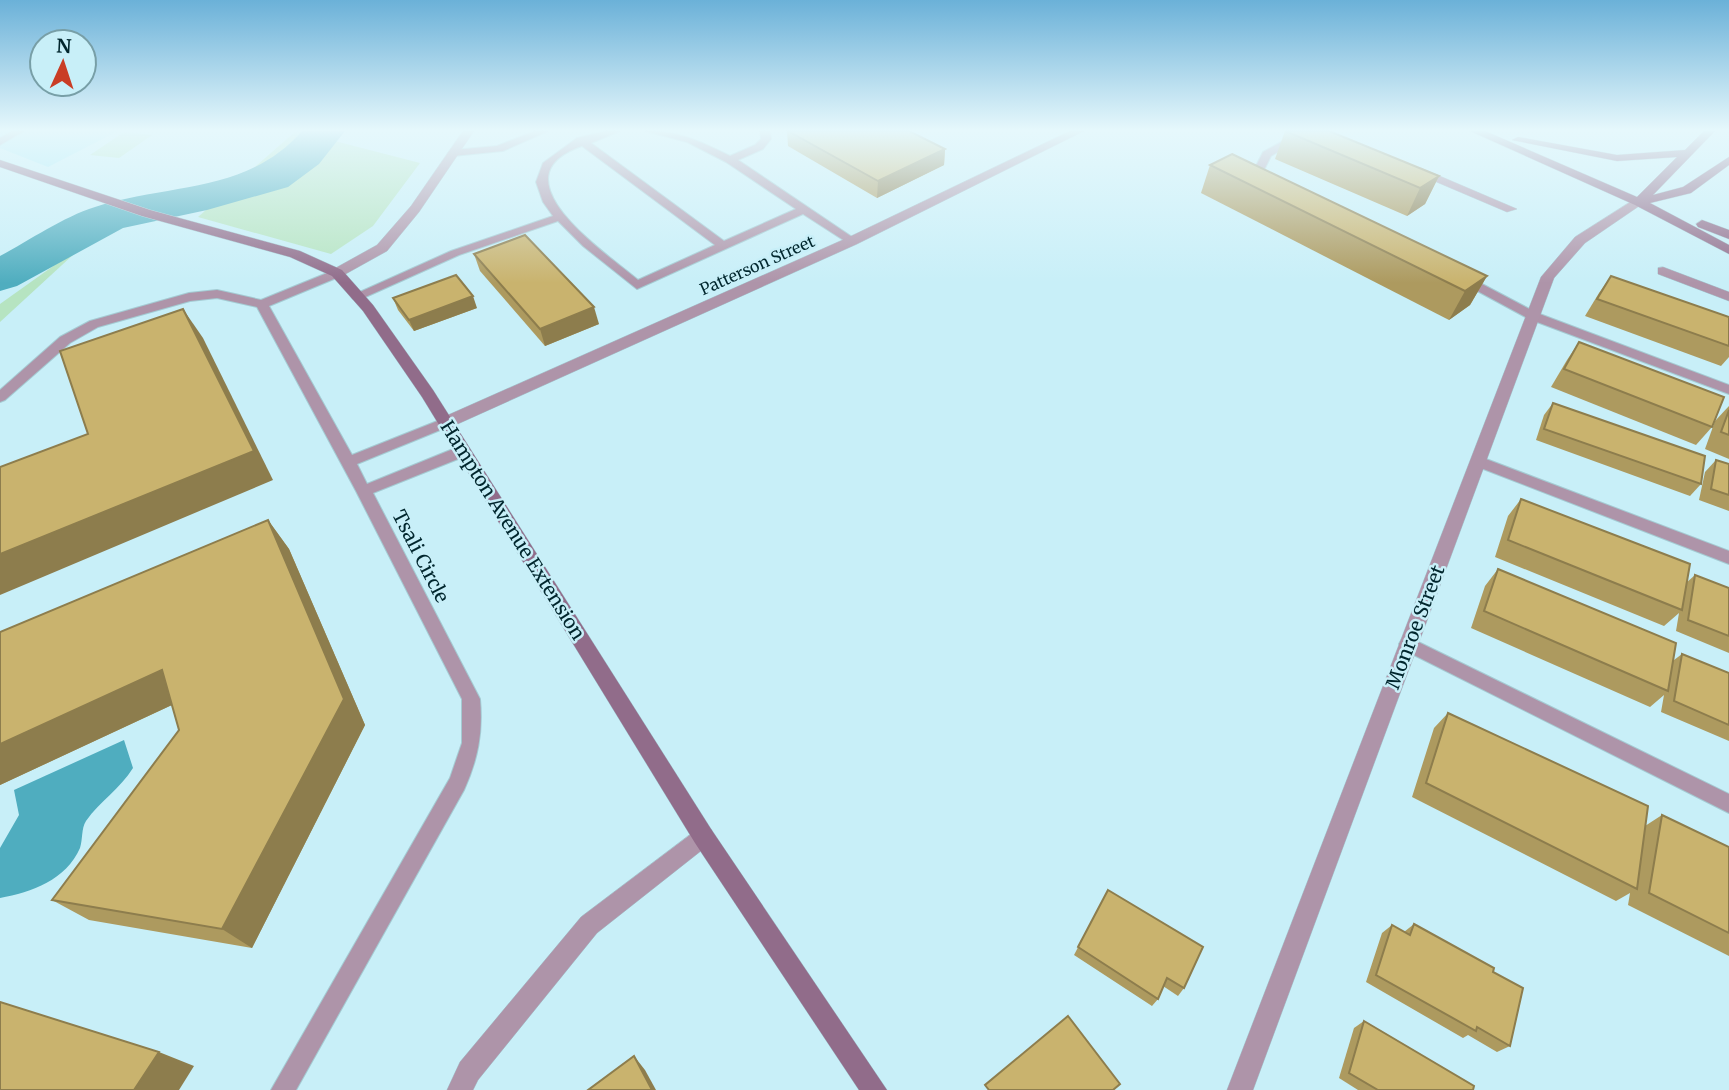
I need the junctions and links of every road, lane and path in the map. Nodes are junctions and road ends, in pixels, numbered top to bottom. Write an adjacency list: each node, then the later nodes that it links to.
1 (55, 182): 21 (street, Hampton Avenue Extension)
2 (433, 182): 21 (street)
3 (540, 182): 14 (lane)
4 (637, 182): 17 (lane)
5 (763, 182): 12 (lane)
6 (974, 182): 16 (street, Patterson Street)
7 (1446, 182): 13 (street)
8 (1593, 182): 11 (street)
9 (1659, 182): 11 (street)
10 (1700, 182): 11 (street)
11 (1639, 202): 15 (street); 18 (street); 25 (street, Monroe Street)
12 (804, 209): 16 (lane); 17 (lane)
13 (1511, 209)
14 (560, 217): 17 (lane); 22 (lane)
15 (1729, 234)
16 (852, 241): 28 (street, Patterson Street)
17 (724, 246)
18 (1729, 250)
19 (1450, 271): 25 (lane)
20 (1663, 271): 23 (street)
21 (337, 273): 22 (street, Hampton Avenue Extension); 24 (lane)
22 (357, 296): 28 (street, Hampton Avenue Extension)
23 (1729, 297)
24 (262, 304): 27 (lane); 31 (lane, Tsali Circle)
25 (1533, 316): 26 (lane); 30 (street, Monroe Street)
26 (1729, 390)
27 (0, 397)
28 (445, 423): 29 (street, Hampton Avenue Extension); 31 (lane)
29 (463, 451): 32 (lane); 36 (street, Hampton Avenue Extension)
30 (1478, 461): 33 (lane); 34 (street, Monroe Street)
31 (348, 462): 32 (lane, Tsali Circle)
32 (364, 491): 37 (lane, Tsali Circle)
33 (1729, 558)
34 (1408, 644): 35 (lane); 40 (street, Monroe Street)
35 (1729, 804)
36 (703, 836): 38 (street); 39 (street, Hampton Avenue Extension)
37 (283, 1090)
38 (460, 1090)
39 (874, 1090)
40 (1240, 1090)

